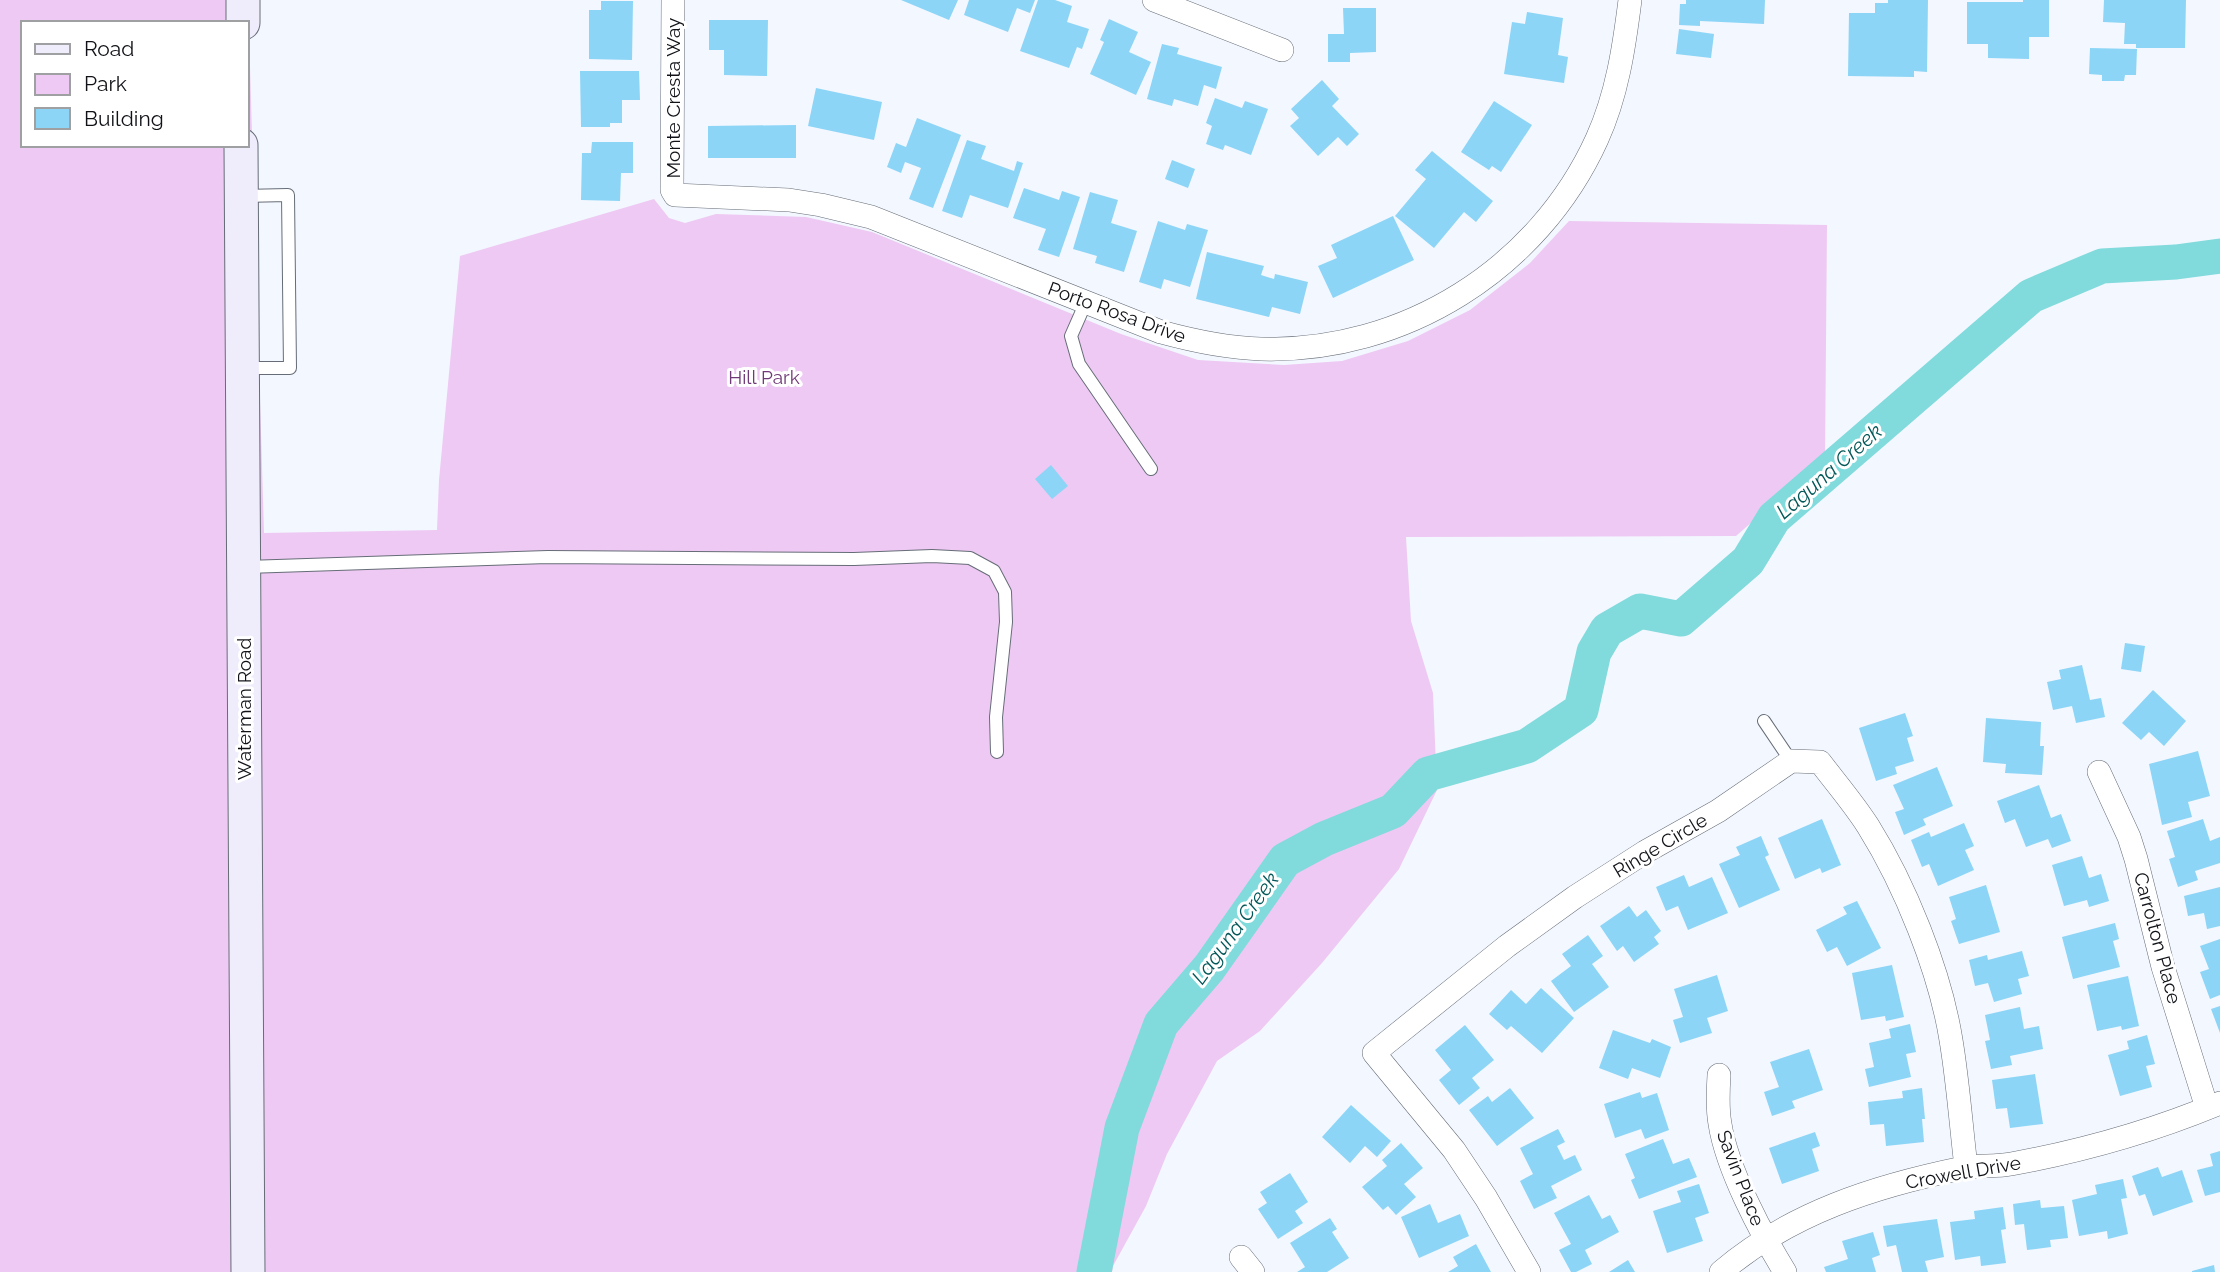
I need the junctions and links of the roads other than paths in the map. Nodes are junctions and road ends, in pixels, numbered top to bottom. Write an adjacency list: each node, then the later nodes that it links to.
1 (243, 0): 5 (main road)
2 (673, 0): 8 (street, Monte Cresta Way)
3 (1154, 0): 6 (street)
4 (1630, 0): 10 (street, Porto Rosa Drive)
5 (243, 21)
6 (1282, 50)
7 (241, 147): 9 (main road, Waterman Road)
8 (675, 195): 10 (street, Porto Rosa Drive)
9 (241, 196): 11 (main road, Waterman Road); 11 (lane)
10 (1086, 302): 12 (lane)
11 (242, 368): 13 (main road, Waterman Road)
12 (1151, 469)
13 (243, 567): 15 (lane); 22 (main road, Waterman Road)
14 (1764, 721): 16 (lane)
15 (997, 752)
16 (1791, 761): 20 (street); 23 (street, Ringe Circle)
17 (2099, 772): 19 (street, Carrolton Place)
18 (1719, 1075): 21 (street, Savin Place)
19 (2214, 1105): 20 (street, Crowell Drive)
20 (1966, 1167): 21 (street, Crowell Drive)
21 (1764, 1238): 24 (street, Crowell Drive); 25 (street, Savin Place)
22 (248, 1272)
23 (1529, 1272)
24 (1721, 1272)
25 (1785, 1272)

